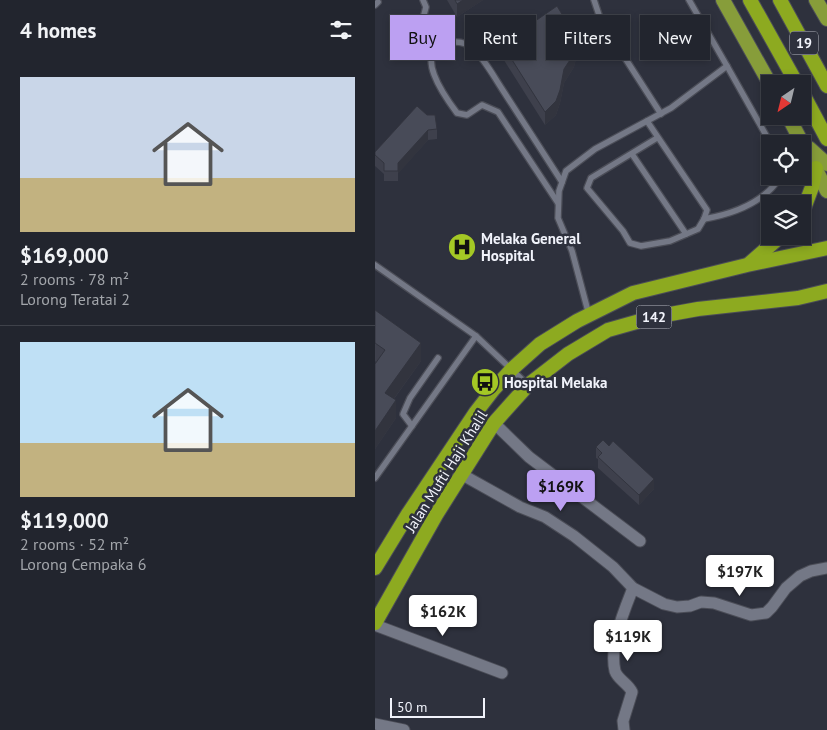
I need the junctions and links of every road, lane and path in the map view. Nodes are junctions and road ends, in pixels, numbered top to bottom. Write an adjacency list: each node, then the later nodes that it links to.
1 (423, 0): 9 (lane)
2 (594, 0): 8 (lane)
3 (689, 0): 14 (lane)
4 (723, 0): 15 (main road)
5 (750, 0): 16 (highway, 19)
6 (780, 0): 17 (highway, 19)
7 (816, 0): 10 (main road)
8 (599, 14)
9 (424, 15)
10 (827, 19)
11 (455, 43): 27 (lane)
12 (431, 60): 31 (lane)
13 (626, 60): 19 (lane)
14 (727, 66): 19 (lane); 22 (lane)
15 (765, 75)
16 (792, 75)
17 (827, 86)
18 (811, 109): 24 (highway)
19 (661, 114): 20 (lane)
20 (647, 121): 23 (lane); 27 (lane)
21 (794, 125): 26 (main road)
22 (766, 135)
23 (657, 138): 25 (lane); 32 (lane)
24 (827, 138)
25 (632, 154): 33 (lane); 33 (lane)
26 (822, 166): 29 (main road); 30 (highway)
27 (562, 182): 31 (lane)
28 (775, 185): 32 (lane)
29 (827, 191)
30 (809, 195)
31 (558, 203): 41 (lane)
32 (705, 219): 33 (lane)
33 (686, 234)
34 (770, 245): 37 (highway)
35 (827, 248): 37 (highway, Jalan Mufti Haji Khalil / 142)
36 (375, 265): 42 (lane)
37 (747, 265): 41 (highway, Jalan Mufti Haji Khalil / 142)
38 (827, 291): 39 (highway, Jalan Mufti Haji Khalil / 142)
39 (799, 298): 40 (highway); 45 (highway, Jalan Mufti Haji Khalil / 142)
40 (827, 298)
41 (589, 315): 44 (highway, Jalan Mufti Haji Khalil / 142)
42 (476, 336): 44 (lane); 47 (lane)
43 (438, 358): 47 (lane)
44 (512, 370): 45 (lane); 51 (highway, Jalan Mufti Haji Khalil / 142)
45 (528, 385): 46 (highway, Jalan Mufti Haji Khalil / 142)
46 (494, 423): 48 (highway, Jalan Mufti Haji Khalil / 142); 50 (street)
47 (412, 426): 49 (lane)
48 (461, 474): 53 (street); 54 (highway, Jalan Mufti Haji Khalil / 142)
49 (375, 478)
50 (640, 541)
51 (375, 568)
52 (827, 568): 53 (street)
53 (633, 588): 58 (street)
54 (375, 624): 55 (street)
55 (502, 673)
56 (375, 724): 57 (street)
57 (404, 730)
58 (624, 730)

